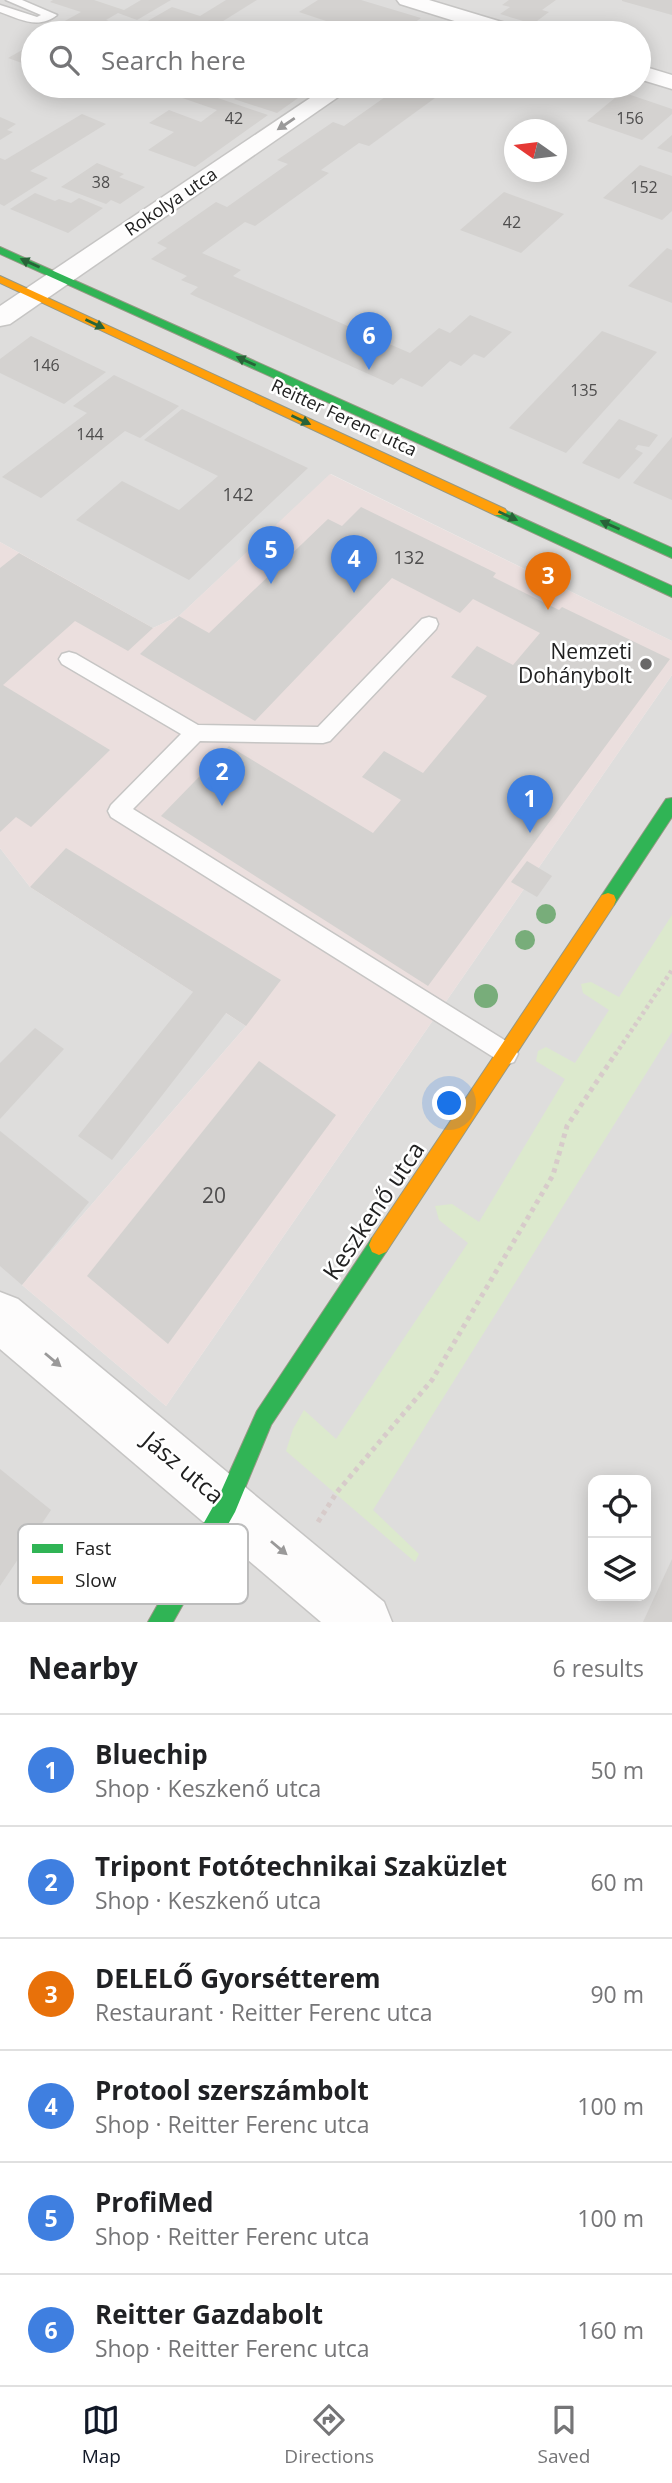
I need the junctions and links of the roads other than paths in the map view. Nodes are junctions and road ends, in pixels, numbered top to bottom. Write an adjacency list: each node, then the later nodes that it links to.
1 (12, 0): 4 (lane)
2 (407, 0): 5 (street)
3 (469, 0): 5 (street)
4 (0, 8)
5 (450, 13): 6 (street); 7 (street)
6 (439, 21)
7 (476, 21)
8 (651, 76): 9 (street)
9 (672, 82)
10 (325, 98): 12 (street, Rokolya utca, one-way to 12)
11 (0, 250): 12 (street, Reitter Ferenc utca, one-way to 11)
12 (59, 277): 14 (street, Rokolya utca); 16 (street, Reitter Ferenc utca, one-way to 12)
13 (0, 279): 14 (street, Reitter Ferenc utca)
14 (33, 295): 15 (street, Rokolya utca); 17 (street, Reitter Ferenc utca, one-way to 17)
15 (0, 318)
16 (672, 553)
17 (672, 592)
18 (429, 624): 20 (lane)
19 (69, 659): 20 (lane)
20 (195, 733): 22 (lane)
21 (672, 804): 22 (street, Keszkenő utca)
22 (506, 1054): 24 (street, Keszkenő utca)
23 (0, 1317): 24 (street, Jász utca, one-way to 24)
24 (227, 1504): 25 (street, Keszkenő utca); 28 (street, Jász utca, one-way to 28)
25 (216, 1524)
26 (170, 1604): 27 (street, Keszkenő utca)
27 (160, 1622)
28 (364, 1622)

